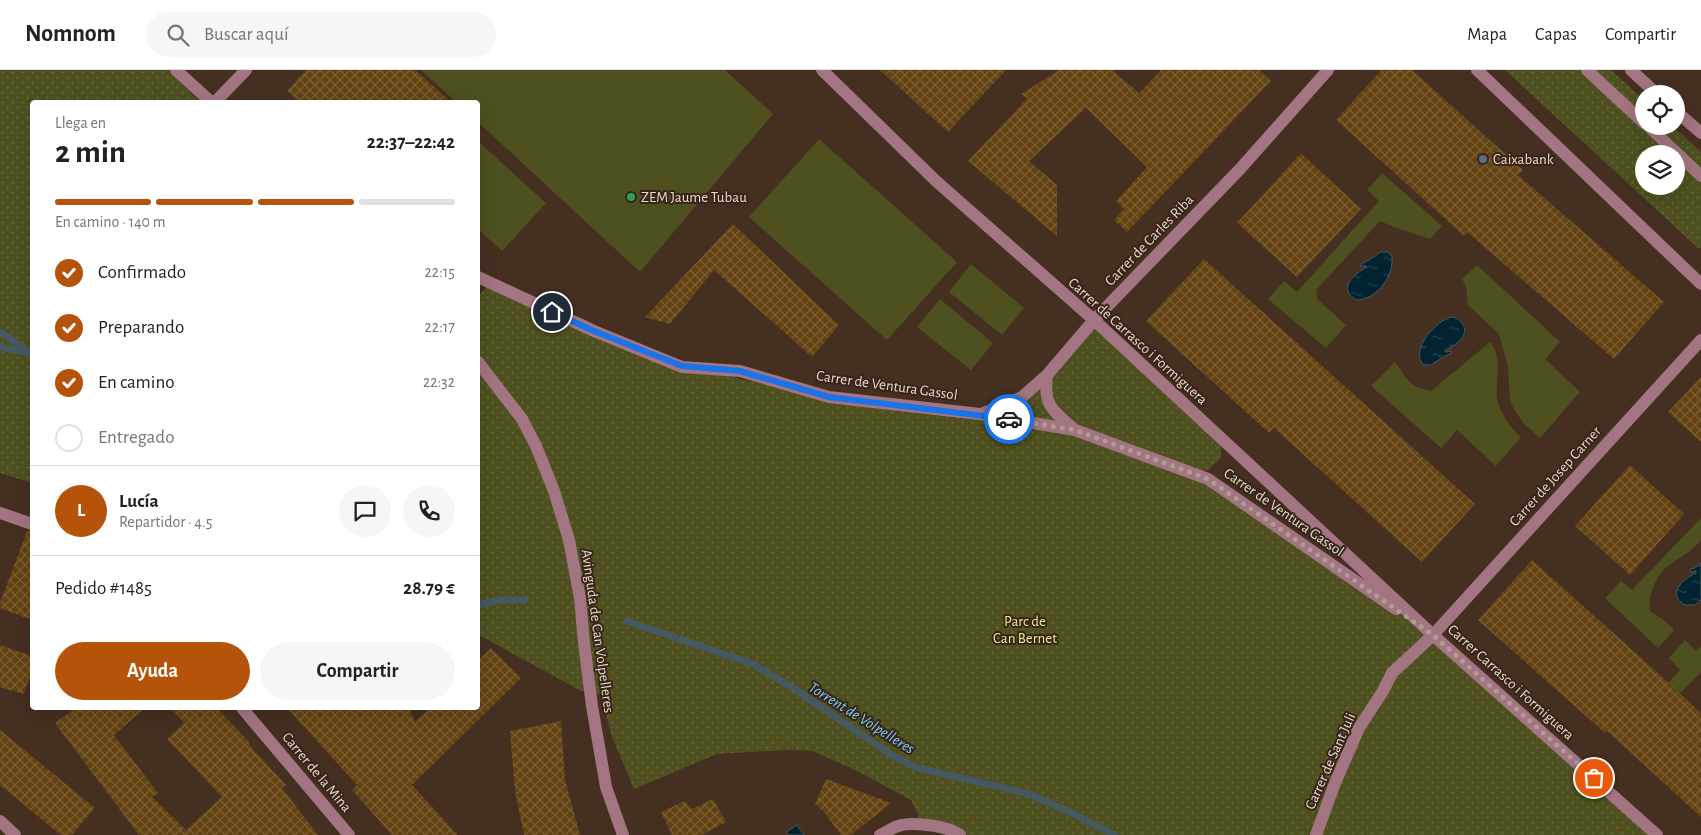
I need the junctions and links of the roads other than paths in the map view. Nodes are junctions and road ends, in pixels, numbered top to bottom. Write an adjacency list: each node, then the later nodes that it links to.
1 (176, 70): 9 (street)
2 (246, 70): 10 (street)
3 (822, 70): 20 (street, Carrer de Carrasco i Formiguera)
4 (1328, 70): 20 (street, Carrer de Carles Riba)
5 (1477, 70): 17 (street)
6 (1587, 70): 11 (street)
7 (1632, 70): 8 (street)
8 (1648, 85)
9 (209, 100)
10 (217, 100)
11 (1635, 115)
12 (1685, 119): 13 (street)
13 (1701, 134)
14 (1658, 135): 15 (street)
15 (1701, 176)
16 (480, 278): 19 (street, Carrer de Ventura Gassol)
17 (1701, 284)
18 (480, 286): 19 (street, Carrer de Ventura Gassol)
19 (503, 289): 24 (street, Carrer de Ventura Gassol)
20 (1094, 320): 23 (street, Carrer de Carles Riba); 28 (street, Carrer de Carrasco i Formiguera)
21 (1701, 340): 28 (street, Carrer de Josep Carner)
22 (480, 365): 33 (street, Avinguda de Can Volpelleres)
23 (1047, 375): 24 (street, Carrer de Carles Riba); 25 (street, Carrer de Ventura Gassol)
24 (980, 414): 25 (street, Carrer de Ventura Gassol)
25 (1075, 430): 28 (street, Carrer de Ventura Gassol)
26 (0, 513): 27 (street)
27 (30, 523)
28 (1433, 635): 36 (street, Carrer de Sant Juli); 37 (street, Carrer Carrasco i Formiguera)
29 (244, 710): 32 (street, Carrer de la Mina)
30 (0, 822): 31 (street)
31 (15, 835)
32 (349, 835)
33 (623, 835)
34 (880, 835): 35 (street)
35 (960, 835)
36 (1316, 835)
37 (1657, 835)

